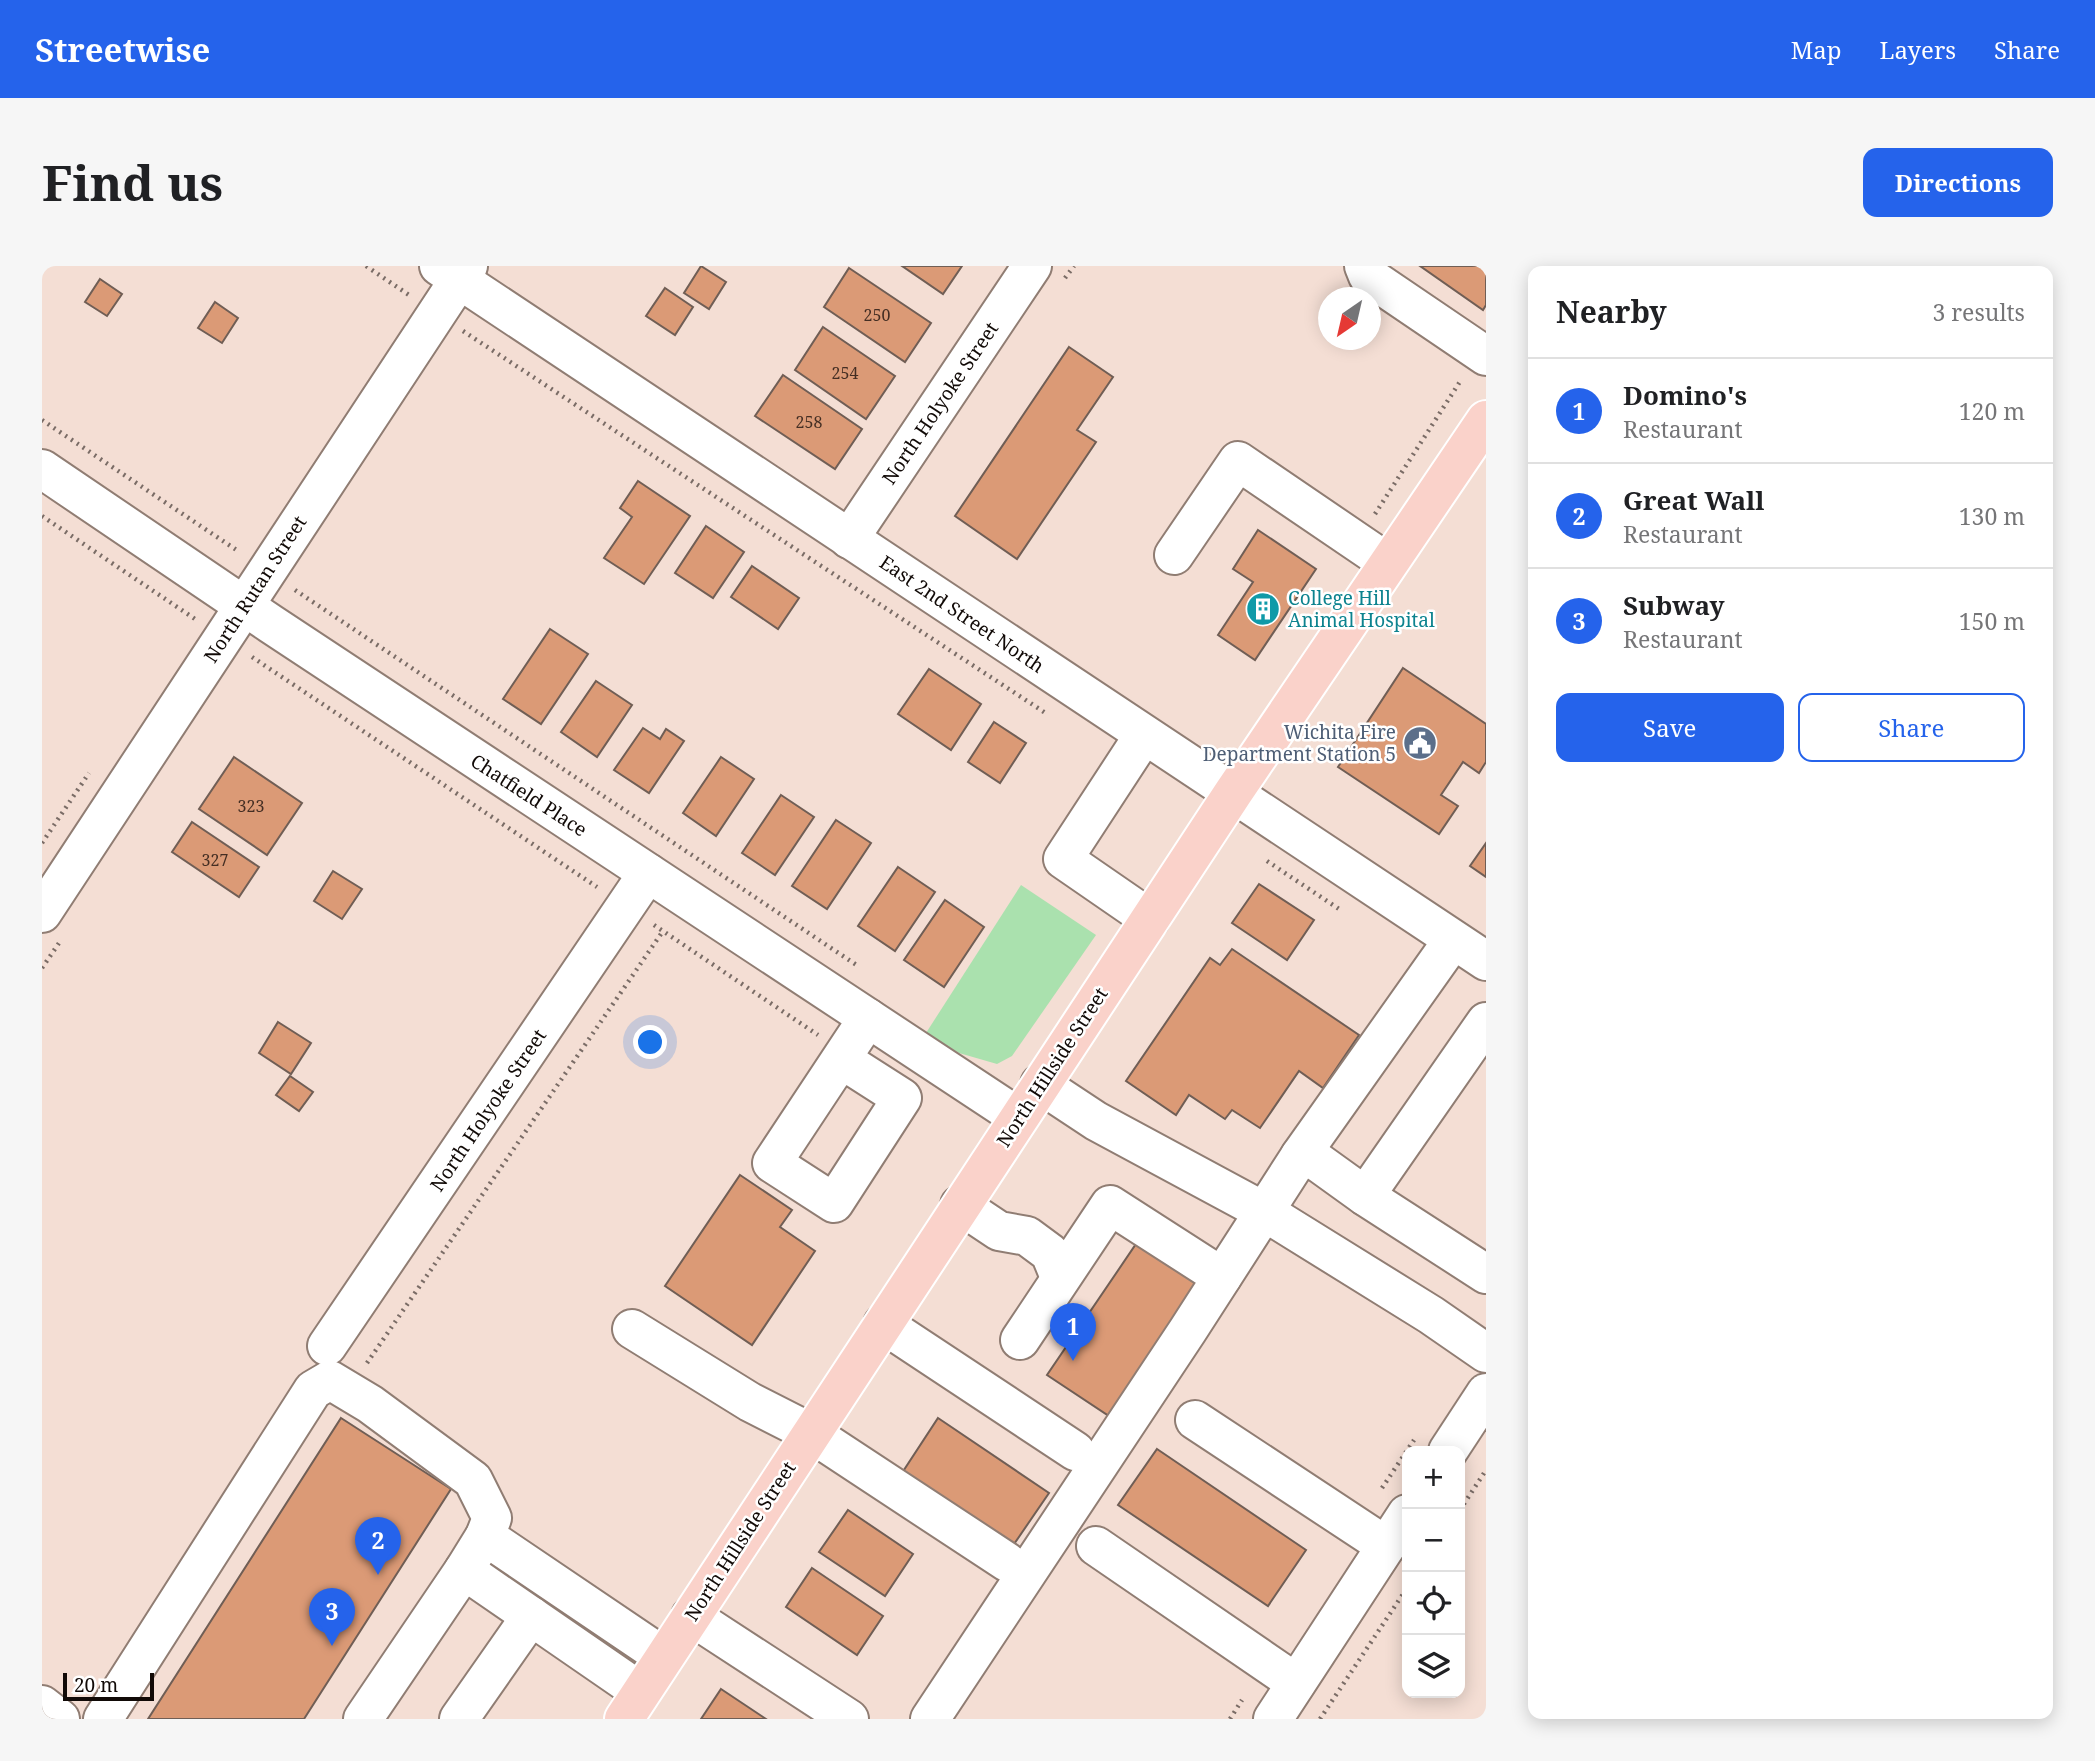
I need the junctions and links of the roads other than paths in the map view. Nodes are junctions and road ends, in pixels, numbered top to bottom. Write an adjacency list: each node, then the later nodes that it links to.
1 (1032, 266): 7 (street, North Holyoke Street)
2 (1364, 266): 4 (street)
3 (456, 270): 7 (street, East 2nd Street North); 10 (street, North Rutan Street)
4 (1486, 356)
5 (1486, 420): 9 (main road, North Hillside Street)
6 (42, 470): 10 (street, Chatfield Place)
7 (849, 540): 11 (street, East 2nd Street North)
8 (1174, 555): 9 (street)
9 (1388, 563): 12 (main road, North Hillside Street)
10 (244, 606): 13 (street, Chatfield Place); 14 (street, North Rutan Street)
11 (1144, 735): 12 (street, East 2nd Street North); 15 (street)
12 (1233, 793): 15 (main road, North Hillside Street); 16 (street, East 2nd Street North)
13 (648, 873): 18 (street, Chatfield Place); 33 (street, North Holyoke Street)
14 (42, 913)
15 (1150, 919): 21 (main road, North Hillside Street)
16 (1453, 940): 17 (street, East 2nd Street North); 23 (street)
17 (1486, 961)
18 (868, 1018): 20 (street); 22 (street, Chatfield Place)
19 (1486, 1022): 24 (street)
20 (843, 1056)
21 (1040, 1084): 22 (main road, North Hillside Street); 26 (street)
22 (1018, 1117): 25 (main road, North Hillside Street)
23 (1300, 1156): 24 (street); 26 (street)
24 (1366, 1196): 28 (street)
25 (960, 1206): 27 (street); 30 (main road, North Hillside Street)
26 (1265, 1212): 29 (street); 34 (street)
27 (1060, 1272): 29 (street); 32 (street)
28 (1486, 1274)
29 (1222, 1277): 57 (street)
30 (883, 1324): 37 (main road, North Hillside Street); 39 (street)
31 (632, 1329): 37 (street)
32 (1020, 1340)
33 (327, 1346)
34 (1486, 1353)
35 (1486, 1393): 38 (street)
36 (1195, 1420): 43 (street)
37 (811, 1433): 44 (street); 47 (main road, North Hillside Street)
38 (1451, 1446)
39 (1075, 1451)
40 (1402, 1522): 43 (street)
41 (485, 1536): 45 (street); 48 (street); 53 (street)
42 (1096, 1546): 49 (street)
43 (1387, 1546): 49 (street)
44 (1007, 1562)
45 (464, 1570): 46 (street); 54 (street)
46 (531, 1616): 51 (street); 55 (street)
47 (691, 1616): 48 (main road, North Hillside Street); 56 (street)
48 (664, 1657): 51 (main road, North Hillside Street)
49 (1296, 1683): 58 (street)
50 (42, 1705): 52 (street)
51 (633, 1706)
52 (60, 1719)
53 (103, 1719)
54 (363, 1719)
55 (458, 1719)
56 (849, 1719)
57 (930, 1719)
58 (1273, 1719)

